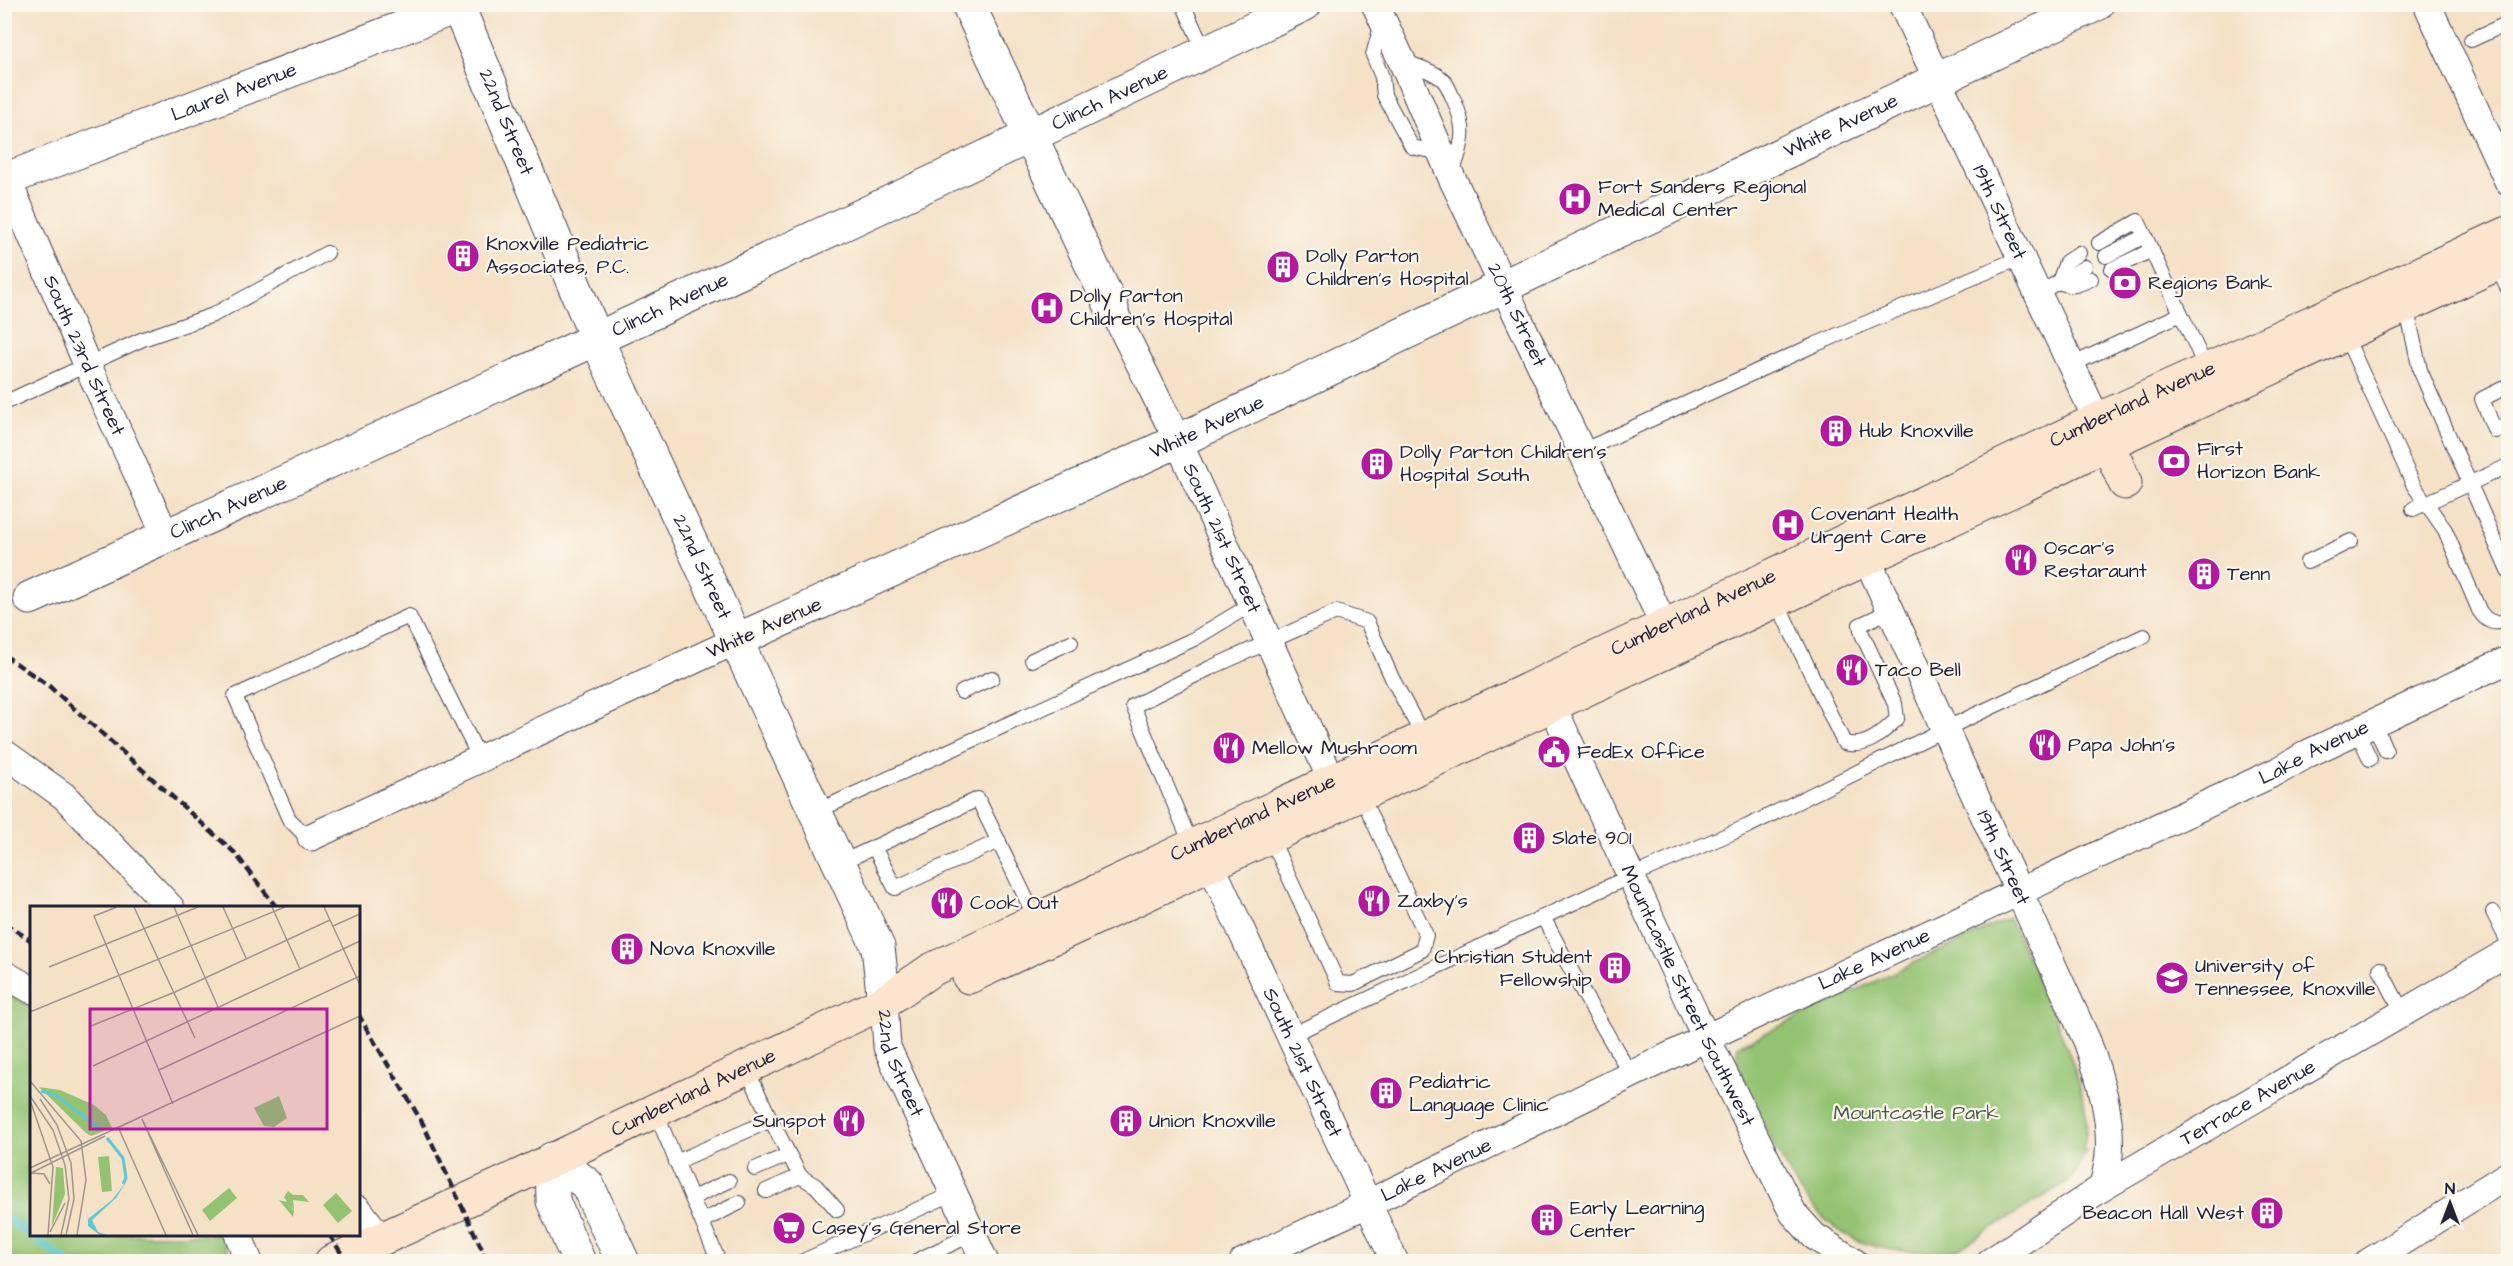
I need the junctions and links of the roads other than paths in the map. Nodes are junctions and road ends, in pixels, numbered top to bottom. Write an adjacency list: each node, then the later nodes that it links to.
1 (968, 4): 13 (street, South 21st Street)
2 (1183, 4): 11 (lane)
3 (1305, 4): 11 (street, Clinch Avenue)
4 (1902, 4): 12 (street, 19th Street)
5 (2097, 4): 12 (street, White Avenue)
6 (2427, 4): 16 (street)
7 (460, 6): 15 (street, Laurel Avenue); 32 (street, 22nd Street)
8 (1379, 13): 14 (street, 20th Street); 14 (lane)
9 (2508, 23): 10 (lane)
10 (2471, 40)
11 (1205, 53): 13 (street, Clinch Avenue)
12 (1938, 80): 23 (street, 19th Street); 26 (street, White Avenue)
13 (1030, 138): 29 (street, South 21st Street); 32 (street, Clinch Avenue)
14 (1446, 165): 26 (street, 20th Street)
15 (6, 177): 33 (street, South 23rd Street)
16 (2508, 181)
17 (2508, 233): 35 (main road, Cumberland Avenue)
18 (2145, 236): 19 (lane); 20 (lane); 20 (lane)
19 (2099, 243)
20 (2152, 250): 30 (lane)
21 (327, 253): 33 (lane)
22 (2079, 253): 27 (lane)
23 (2022, 257): 27 (street, 19th Street); 41 (lane)
24 (2504, 271): 28 (main road, Cumberland Avenue)
25 (2088, 273): 27 (lane)
26 (1504, 286): 40 (street, White Avenue); 41 (street, 20th Street)
27 (2049, 288): 34 (street, 19th Street)
28 (2406, 306): 31 (main road, Cumberland Avenue); 44 (lane)
29 (1112, 308): 40 (street, South 21st Street)
30 (2181, 314): 34 (lane); 35 (lane)
31 (2345, 334): 39 (main road, Cumberland Avenue); 45 (lane)
32 (597, 340): 47 (street, Clinch Avenue); 59 (street, 22nd Street)
33 (87, 364): 37 (lane); 47 (street, South 23rd Street)
34 (2072, 365): 39 (street, 19th Street)
35 (2207, 370): 39 (main road, Cumberland Avenue)
36 (2508, 386): 38 (lane)
37 (4, 403)
38 (2508, 424)
39 (2102, 432): 43 (main road); 49 (main road, Cumberland Avenue)
40 (1179, 441): 54 (street, South 21st Street); 59 (street, White Avenue)
41 (1582, 451): 57 (street, 20th Street)
42 (2508, 466): 44 (lane)
43 (2125, 483)
44 (2470, 484): 45 (lane); 51 (lane)
45 (2427, 504): 46 (lane); 56 (lane)
46 (2413, 509)
47 (166, 536): 52 (street, Clinch Avenue)
48 (2351, 540): 50 (lane)
49 (1862, 547): 53 (main road, Cumberland Avenue); 55 (street, 19th Street); 57 (main road, Cumberland Avenue)
50 (2307, 561)
51 (2508, 571)
52 (30, 598)
53 (1776, 600): 55 (lane); 57 (main road, Cumberland Avenue)
54 (1252, 604): 61 (street, South 21st Street); 75 (lane)
55 (1891, 610): 68 (street, 19th Street)
56 (2508, 621)
57 (1669, 636): 66 (main road, Cumberland Avenue); 69 (main road, Cumberland Avenue)
58 (2144, 636): 68 (lane)
59 (735, 641): 72 (street, White Avenue); 75 (street, 22nd Street)
60 (1071, 642): 62 (lane)
61 (1269, 642): 69 (lane); 74 (street, South 21st Street); 80 (lane)
62 (1032, 660)
63 (2508, 660): 67 (street, Lake Avenue)
64 (992, 678): 65 (lane)
65 (962, 692)
66 (1552, 705): 74 (main road, Cumberland Avenue); 82 (street, Mountcastle Street Southwest)
67 (2365, 727): 70 (lane); 73 (lane); 83 (street, Lake Avenue)
68 (1945, 729): 82 (lane); 83 (street, 19th Street)
69 (1424, 738): 74 (main road, Cumberland Avenue)
70 (2386, 751)
71 (4, 753): 84 (street)
72 (480, 759): 77 (street, White Avenue); 77 (lane)
73 (2370, 759)
74 (1344, 792): 76 (main road, Cumberland Avenue); 76 (lane); 80 (main road, Cumberland Avenue)
75 (815, 812): 81 (street, 22nd Street)
76 (1270, 836): 80 (main road, Cumberland Avenue)
77 (311, 837)
78 (999, 841): 79 (lane); 79 (lane); 87 (lane)
79 (874, 847): 81 (lane)
80 (1201, 854): 87 (main road, Cumberland Avenue); 93 (main road, Cumberland Avenue); 95 (street, South 21st Street)
81 (839, 863): 93 (street, 22nd Street)
82 (1631, 876): 86 (lane); 96 (street, Mountcastle Street Southwest)
83 (2019, 892): 96 (street, Lake Avenue); 108 (street, 19th Street)
84 (169, 906)
85 (2493, 912): 88 (lane)
86 (1543, 917): 95 (lane); 98 (lane)
87 (1036, 920): 93 (main road, Cumberland Avenue)
88 (2508, 942)
89 (2508, 952): 94 (street, Terrace Avenue)
90 (2380, 969): 94 (lane)
91 (4, 974): 92 (street)
92 (30, 989)
93 (884, 1002): 97 (main road, Cumberland Avenue); 110 (street, 22nd Street)
94 (2403, 1013): 108 (street, Terrace Avenue)
95 (1289, 1036): 113 (street, South 21st Street)
96 (1706, 1038): 98 (street, Lake Avenue); 131 (street, Mountcastle Street Southwest)
97 (746, 1068): 99 (main road, Cumberland Avenue); 100 (lane)
98 (1631, 1075): 113 (street, Lake Avenue)
99 (655, 1110): 102 (main road, Cumberland Avenue); 103 (lane)
100 (771, 1120): 101 (lane); 103 (lane)
101 (788, 1155): 104 (lane); 106 (lane)
102 (552, 1159): 119 (main road, Cumberland Avenue); 123 (street); 124 (street)
103 (676, 1162): 111 (lane)
104 (755, 1168)
105 (2508, 1175): 133 (street)
106 (800, 1176): 109 (lane); 114 (lane)
107 (729, 1181): 111 (lane)
108 (2103, 1187): 120 (street, Terrace Avenue)
109 (766, 1191)
110 (954, 1193): 117 (street, 22nd Street); 126 (lane)
111 (692, 1198): 116 (lane)
112 (739, 1203): 116 (lane)
113 (1366, 1204): 129 (street, Lake Avenue); 130 (street, South 21st Street)
114 (837, 1210)
115 (360, 1212): 119 (street)
116 (702, 1221): 125 (lane)
117 (972, 1234): 127 (lane); 128 (street, 22nd Street)
118 (239, 1236): 121 (street)
119 (381, 1239): 122 (main road, Cumberland Avenue)
120 (1991, 1261): 132 (street)
121 (249, 1262)
122 (331, 1262)
123 (579, 1262)
124 (623, 1262)
125 (719, 1262)
126 (801, 1262)
127 (914, 1262)
128 (985, 1262)
129 (1243, 1262)
130 (1395, 1262)
131 (1854, 1262)
132 (1981, 1262)
133 (2369, 1262)

